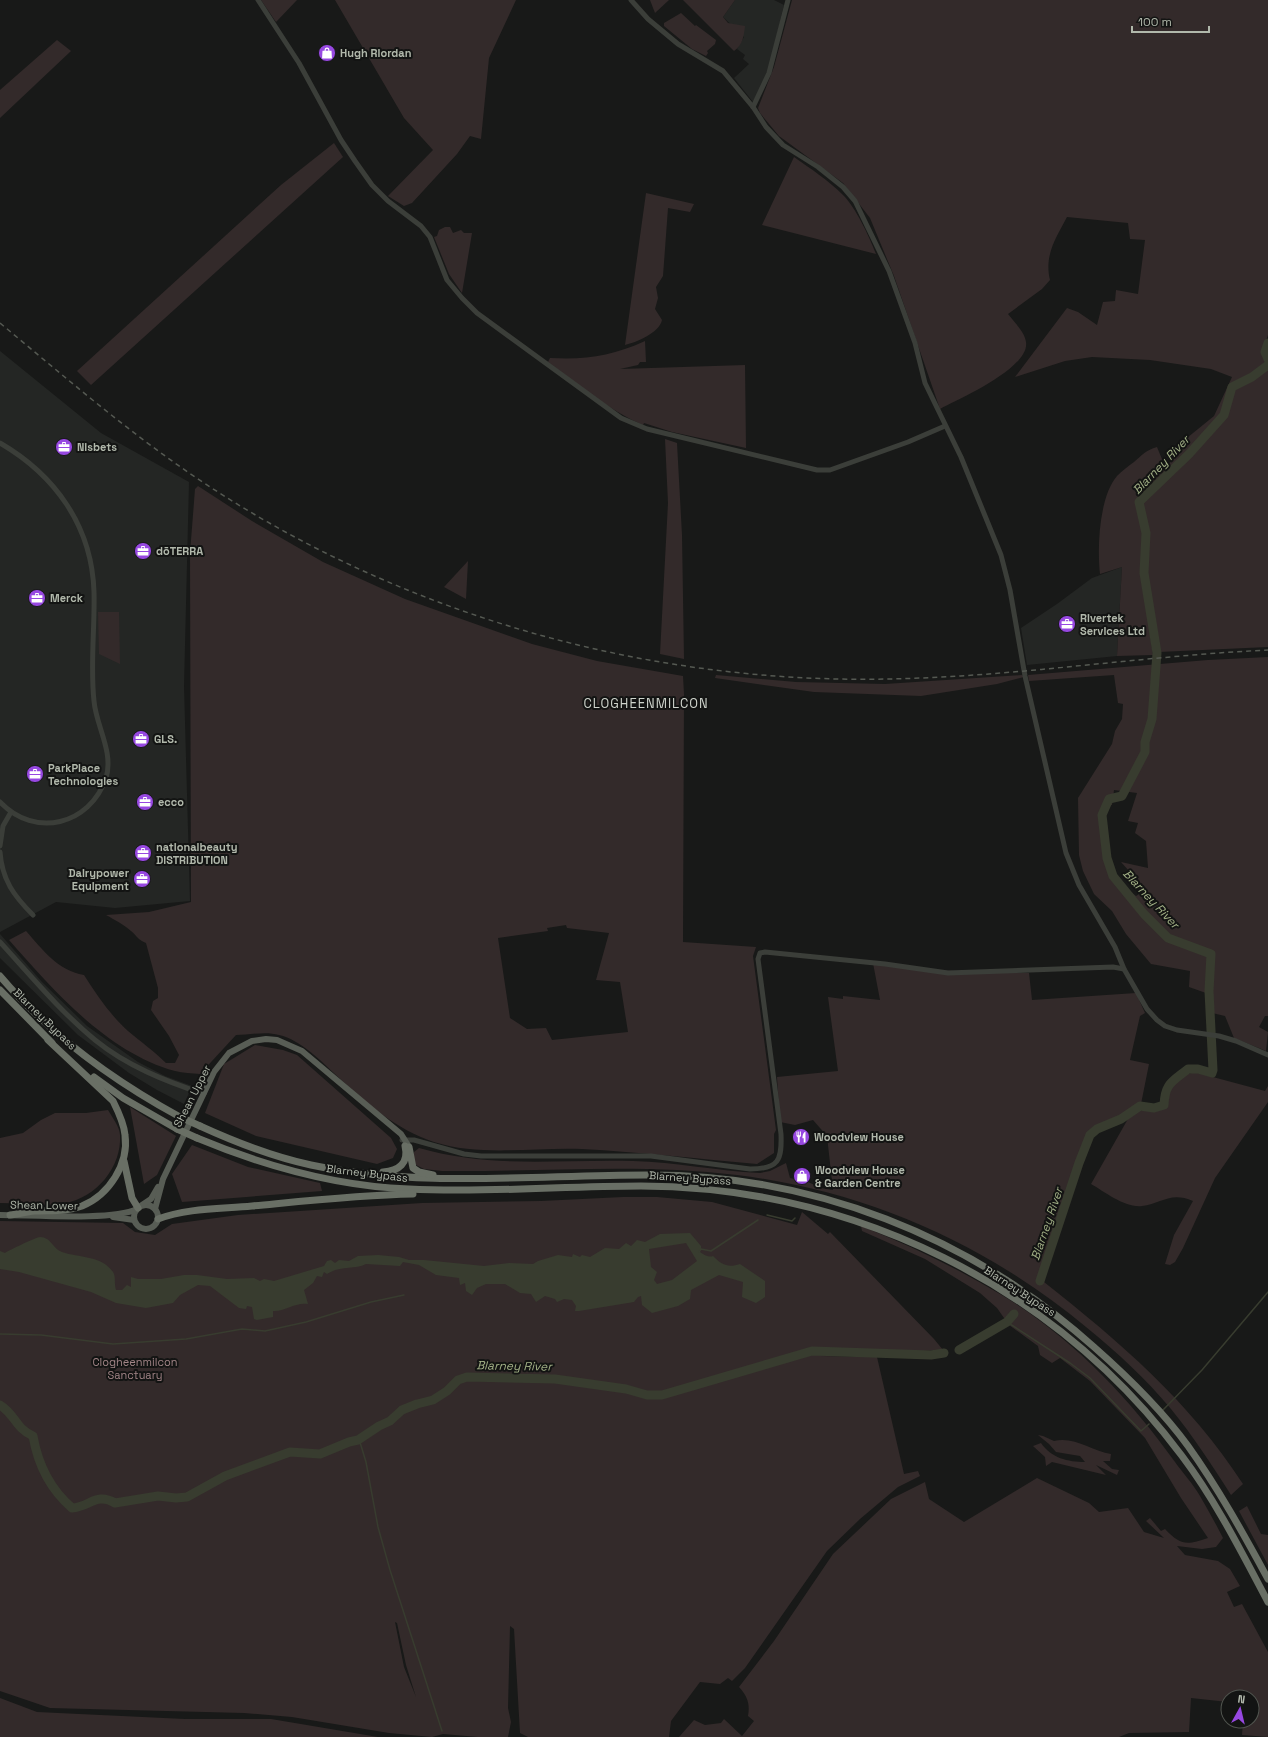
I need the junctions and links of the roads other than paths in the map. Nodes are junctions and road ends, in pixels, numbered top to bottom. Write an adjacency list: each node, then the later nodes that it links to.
1 (258, 0): 5 (street)
2 (631, 0): 4 (street)
3 (788, 0): 4 (street)
4 (753, 107): 5 (street)
5 (945, 426): 13 (street)
6 (0, 443): 8 (street)
7 (0, 802): 8 (street)
8 (11, 812): 9 (street)
9 (0, 846)
10 (0, 852): 11 (street)
11 (33, 915)
12 (0, 942): 18 (street)
13 (1124, 969): 17 (street); 19 (street)
14 (0, 976): 21 (highway, Blarney Bypass, bridge)
15 (0, 990): 16 (highway, Blarney Bypass)
16 (48, 1040): 20 (highway); 24 (highway, Blarney Bypass, bridge)
17 (1268, 1055)
18 (204, 1094): 19 (main road, Shean Upper); 23 (main road, Shean Upper)
19 (405, 1143): 21 (highway); 22 (highway)
20 (123, 1159): 25 (highway); 28 (highway)
21 (356, 1172): 22 (highway, Blarney Bypass)
22 (443, 1178): 32 (highway, Blarney Bypass)
23 (163, 1179): 25 (main road, Shean Upper); 26 (main road, Shean Upper)
24 (461, 1190): 30 (highway); 33 (highway, Blarney Bypass)
25 (139, 1207): 26 (main road); 29 (main road, Shean Lower); 31 (main road)
26 (155, 1209): 30 (main road)
27 (0, 1215): 28 (main road, Shean Lower)
28 (10, 1215): 29 (main road, Shean Lower)
29 (88, 1216): 31 (main road, Shean Lower)
30 (158, 1219): 31 (main road)
31 (134, 1220)
32 (1268, 1579)
33 (1268, 1602)

